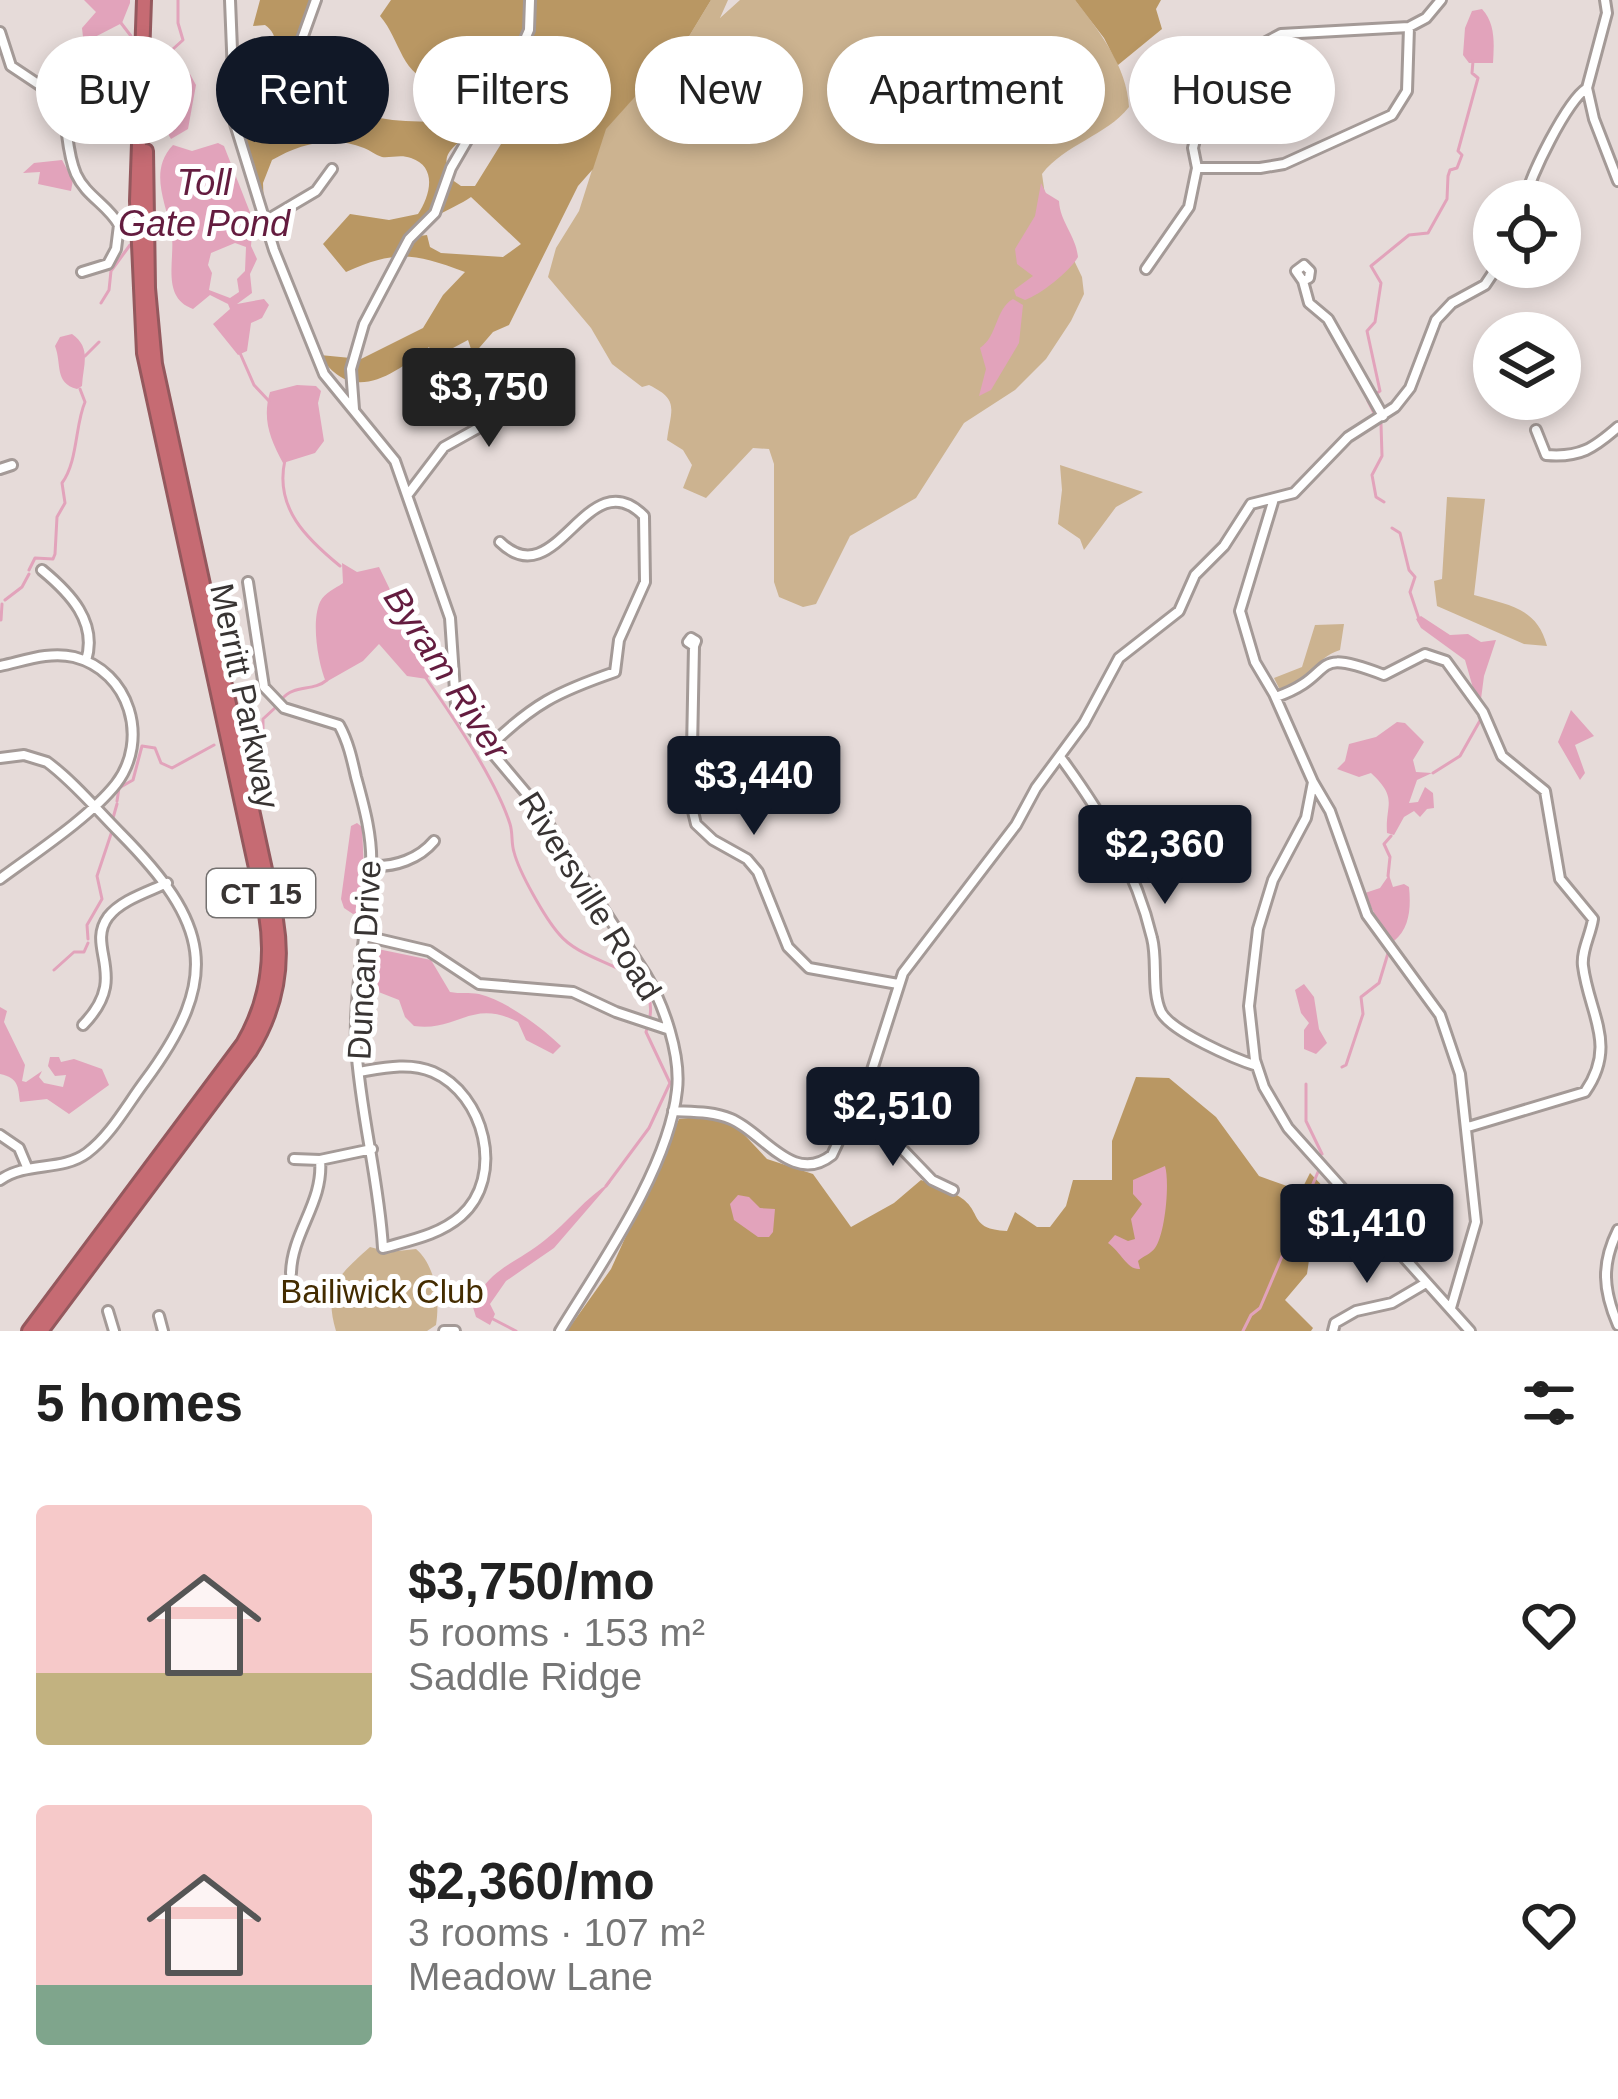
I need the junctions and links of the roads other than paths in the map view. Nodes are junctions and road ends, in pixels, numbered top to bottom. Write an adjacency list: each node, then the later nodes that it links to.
1 (147, 0): 11 (highway, Merritt Parkway / CT 15)
2 (230, 0): 12 (street, Riversville Road)
3 (316, 0): 13 (street)
4 (530, 0): 30 (street)
5 (1442, 0): 9 (street)
6 (1605, 0): 8 (street)
7 (1615, 0): 8 (street)
8 (1607, 13): 14 (street)
9 (1408, 27): 18 (street); 18 (street)
10 (0, 32): 26 (street)
11 (145, 36)
12 (231, 36)
13 (303, 36)
14 (1587, 88): 20 (street); 21 (street)
15 (140, 144): 24 (highway, Merritt Parkway / CT 15)
16 (144, 144): 80 (highway, Merritt Parkway / CT 15)
17 (240, 144): 23 (street, Riversville Road)
18 (1197, 168): 25 (street)
19 (332, 169): 23 (street)
20 (1530, 180)
21 (1618, 182)
22 (130, 217): 24 (highway)
23 (266, 220): 30 (street, Riversville Road)
24 (138, 262): 79 (highway, Merritt Parkway / CT 15)
25 (1146, 269)
26 (82, 272)
27 (1303, 281): 31 (street)
28 (1480, 288): 31 (street)
29 (516, 376): 36 (street)
30 (354, 410): 36 (street, Riversville Road)
31 (1383, 416): 37 (street)
32 (1618, 427): 33 (street)
33 (1536, 430)
34 (12, 465): 35 (street)
35 (0, 469)
36 (408, 494): 45 (street, Riversville Road)
37 (1274, 501): 44 (street); 47 (street)
38 (500, 542): 45 (street)
39 (42, 570): 42 (street)
40 (248, 582): 51 (street, Duncan Drive)
41 (694, 646): 55 (street)
42 (86, 661): 43 (street); 49 (street)
43 (0, 666)
44 (1276, 697): 48 (street); 62 (street)
45 (490, 747): 57 (street, Riversville Road)
46 (0, 758): 49 (street)
47 (1061, 758): 55 (street); 58 (street)
48 (1312, 782): 58 (street); 62 (street)
49 (93, 806): 52 (street); 53 (street)
50 (434, 841): 51 (street)
51 (372, 866): 54 (street, Duncan Drive)
52 (0, 879)
53 (167, 883): 56 (street); 67 (street)
54 (365, 936): 57 (street); 59 (street, Duncan Drive)
55 (898, 984): 60 (street)
56 (83, 1025)
57 (667, 1029): 61 (street, Riversville Road)
58 (1257, 1066): 72 (street)
59 (358, 1072): 64 (street, Duncan Drive); 64 (street, Duncan Drive)
60 (857, 1102): 61 (street); 69 (street)
61 (674, 1107): 85 (street, Riversville Road)
62 (1468, 1126): 73 (street)
63 (0, 1135): 67 (street)
64 (372, 1149): 66 (street)
65 (294, 1160): 66 (street)
66 (320, 1160): 71 (street)
67 (27, 1167): 68 (street)
68 (0, 1180)
69 (953, 1190)
70 (1618, 1229): 77 (street)
71 (291, 1273)
72 (1426, 1283): 73 (street); 76 (street)
73 (1451, 1310): 86 (street)
74 (109, 1312): 81 (street)
75 (159, 1316): 82 (street)
76 (1345, 1325): 78 (street)
77 (1618, 1325)
78 (1331, 1330)
79 (29, 1331)
80 (41, 1331)
81 (114, 1331)
82 (164, 1331)
83 (444, 1331): 84 (street)
84 (455, 1331)
85 (560, 1331)
86 (1470, 1331)

